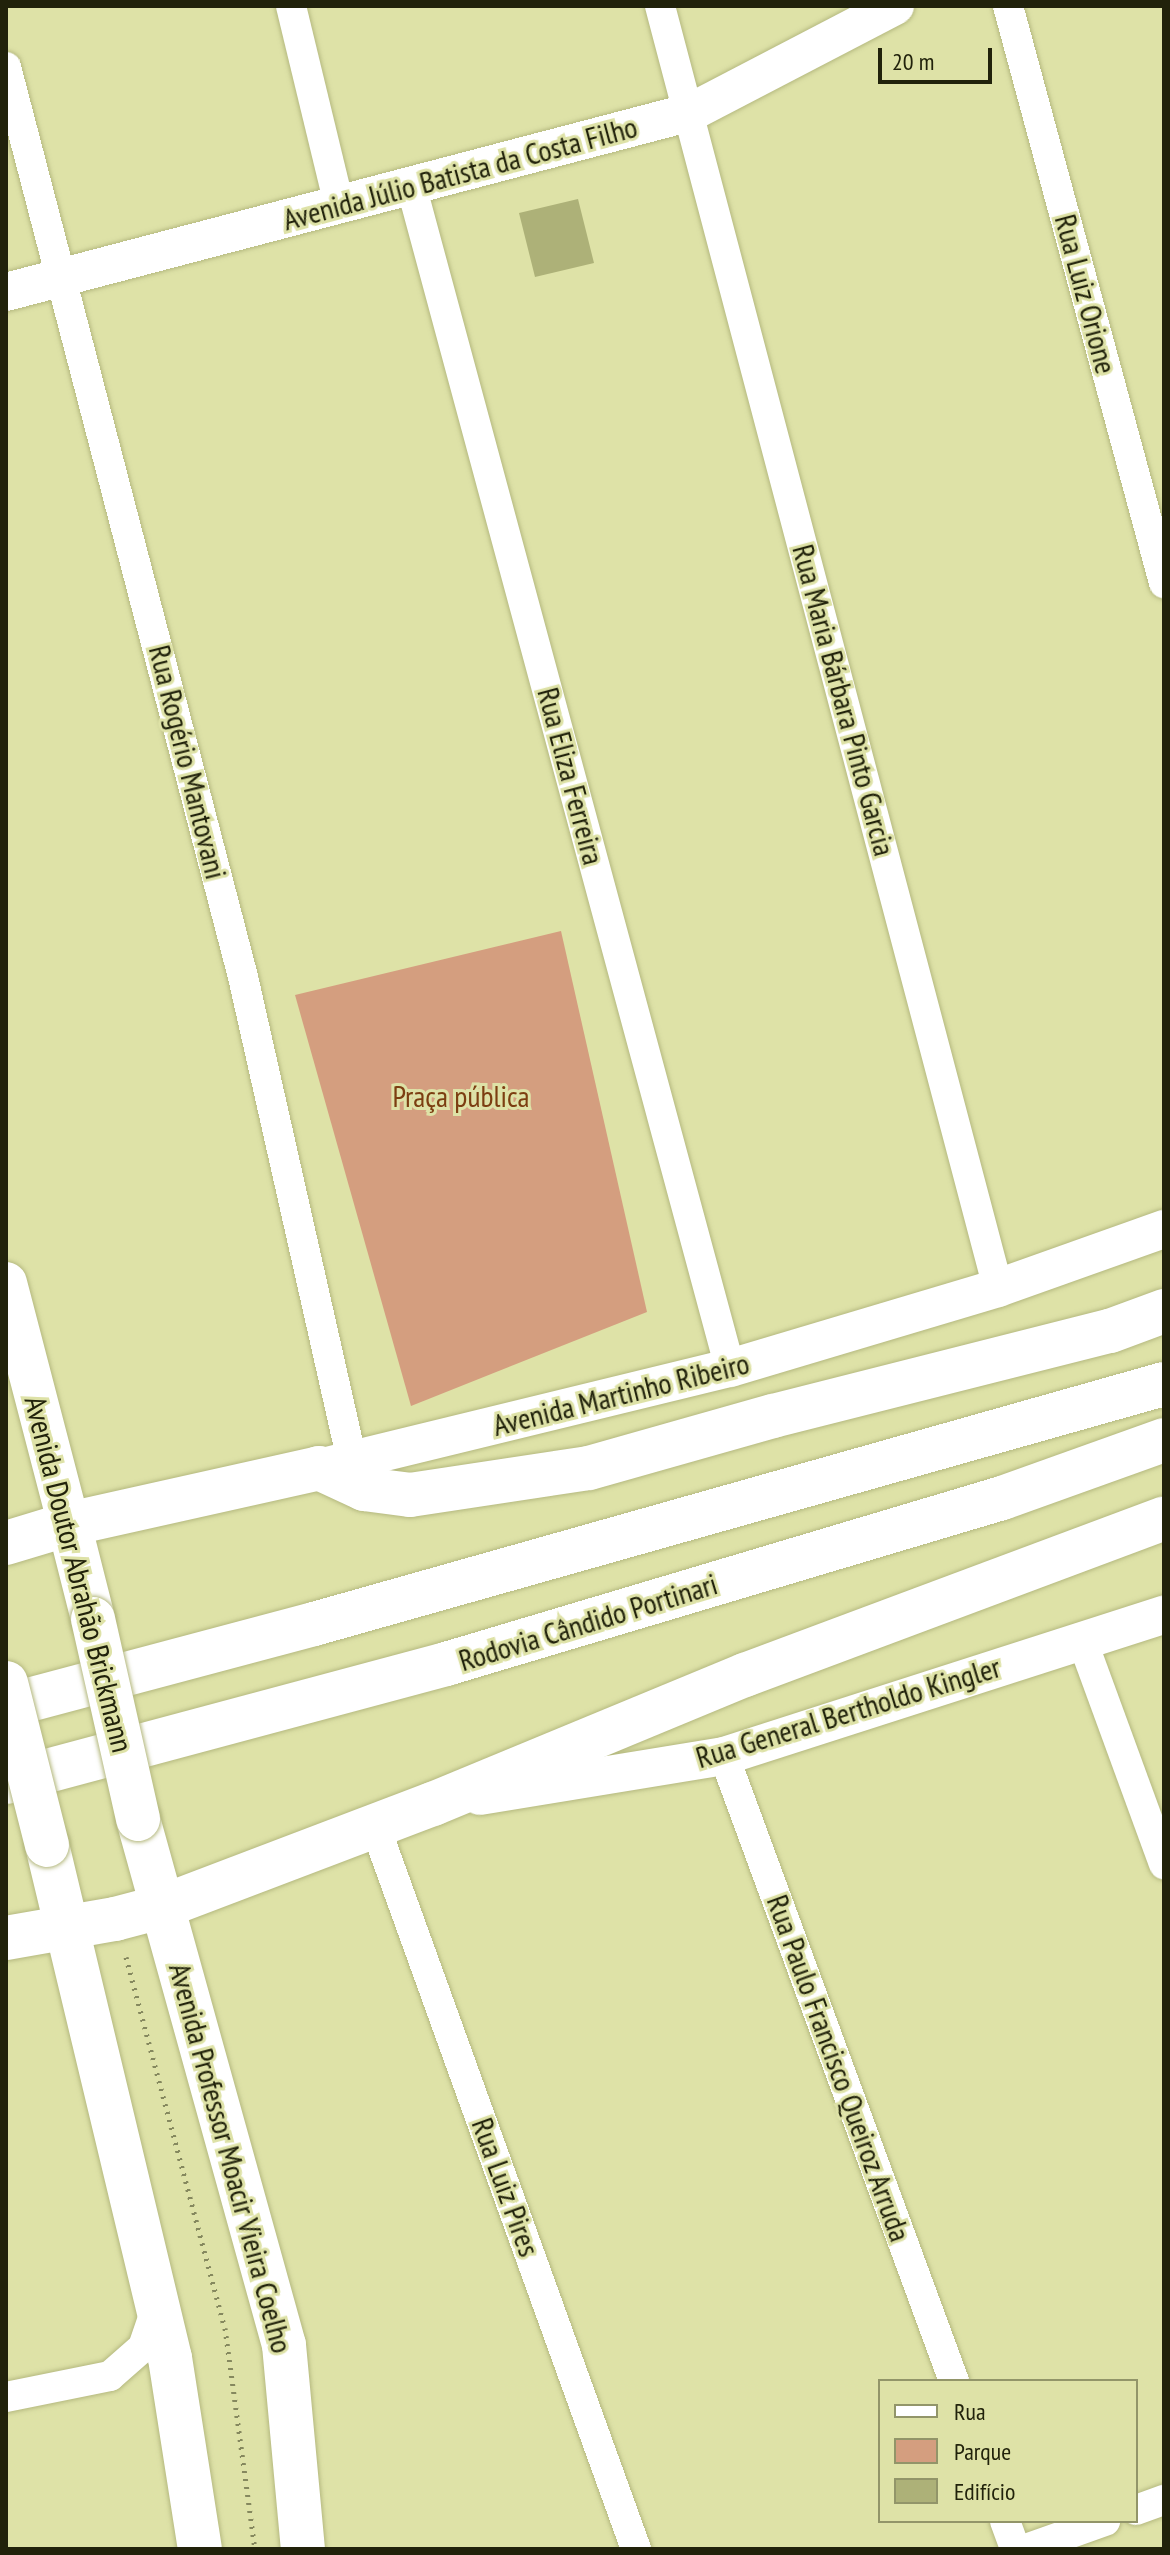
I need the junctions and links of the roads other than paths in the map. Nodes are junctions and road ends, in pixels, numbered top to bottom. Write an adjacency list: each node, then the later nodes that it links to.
1 (291, 6): 8 (street)
2 (660, 6): 6 (street, Rua Maria Bárbara Pinto Garcia)
3 (895, 6): 6 (street, Avenida Júlio Batista da Costa Filho)
4 (1008, 6): 11 (street, Rua Luiz Orione)
5 (6, 67): 9 (street, Rua Rogério Mantovani)
6 (691, 112): 7 (street, Avenida Júlio Batista da Costa Filho); 14 (street, Rua Maria Bárbara Pinto Garcia)
7 (411, 185): 8 (street, Avenida Júlio Batista da Costa Filho); 16 (street, Rua Eliza Ferreira)
8 (339, 204): 9 (street, Avenida Júlio Batista da Costa Filho)
9 (63, 277): 10 (street, Avenida Júlio Batista da Costa Filho); 19 (street, Rua Rogério Mantovani)
10 (6, 292)
11 (1164, 583)
12 (1164, 1229): 14 (street, Avenida Martinho Ribeiro)
13 (6, 1283): 21 (main road, Avenida Doutor Abrahão Brickmann)
14 (998, 1288): 16 (street, Avenida Martinho Ribeiro)
15 (1164, 1311): 19 (main road)
16 (730, 1368): 19 (street, Avenida Martinho Ribeiro)
17 (1164, 1384): 26 (main road)
18 (1164, 1440): 28 (main road, Rodovia Cândido Portinari)
19 (335, 1465): 21 (main road, Avenida Martinho Ribeiro)
20 (1164, 1518): 29 (main road)
21 (69, 1524): 22 (main road, Avenida Martinho Ribeiro); 30 (main road, Avenida Doutor Abrahão Brickmann, bridge)
22 (6, 1543)
23 (1164, 1615): 24 (street, Rua General Bertholdo Kingler)
24 (1082, 1640): 27 (street, Rua General Bertholdo Kingler); 32 (street)
25 (6, 1683): 34 (main road, bridge)
26 (6, 1706)
27 (724, 1756): 29 (street, Rua General Bertholdo Kingler); 37 (street, Rua Paulo Francisco Queiroz Arruda)
28 (6, 1782)
29 (433, 1804): 31 (main road)
30 (138, 1819): 33 (main road, Avenida Professor Moacir Vieira Coelho)
31 (375, 1826): 33 (main road); 45 (street, Rua Luiz Pires)
32 (1164, 1864)
33 (164, 1906): 34 (main road); 44 (main road, Avenida Professor Moacir Vieira Coelho)
34 (69, 1928): 35 (main road); 36 (main road)
35 (6, 1938)
36 (158, 2304): 38 (street); 43 (main road)
37 (953, 2379)
38 (6, 2397)
39 (1164, 2500): 40 (street)
40 (1138, 2509)
41 (1006, 2523): 46 (street)
42 (1099, 2523): 47 (street)
43 (200, 2549)
44 (303, 2549)
45 (636, 2549)
46 (1015, 2549)
47 (1026, 2549)

